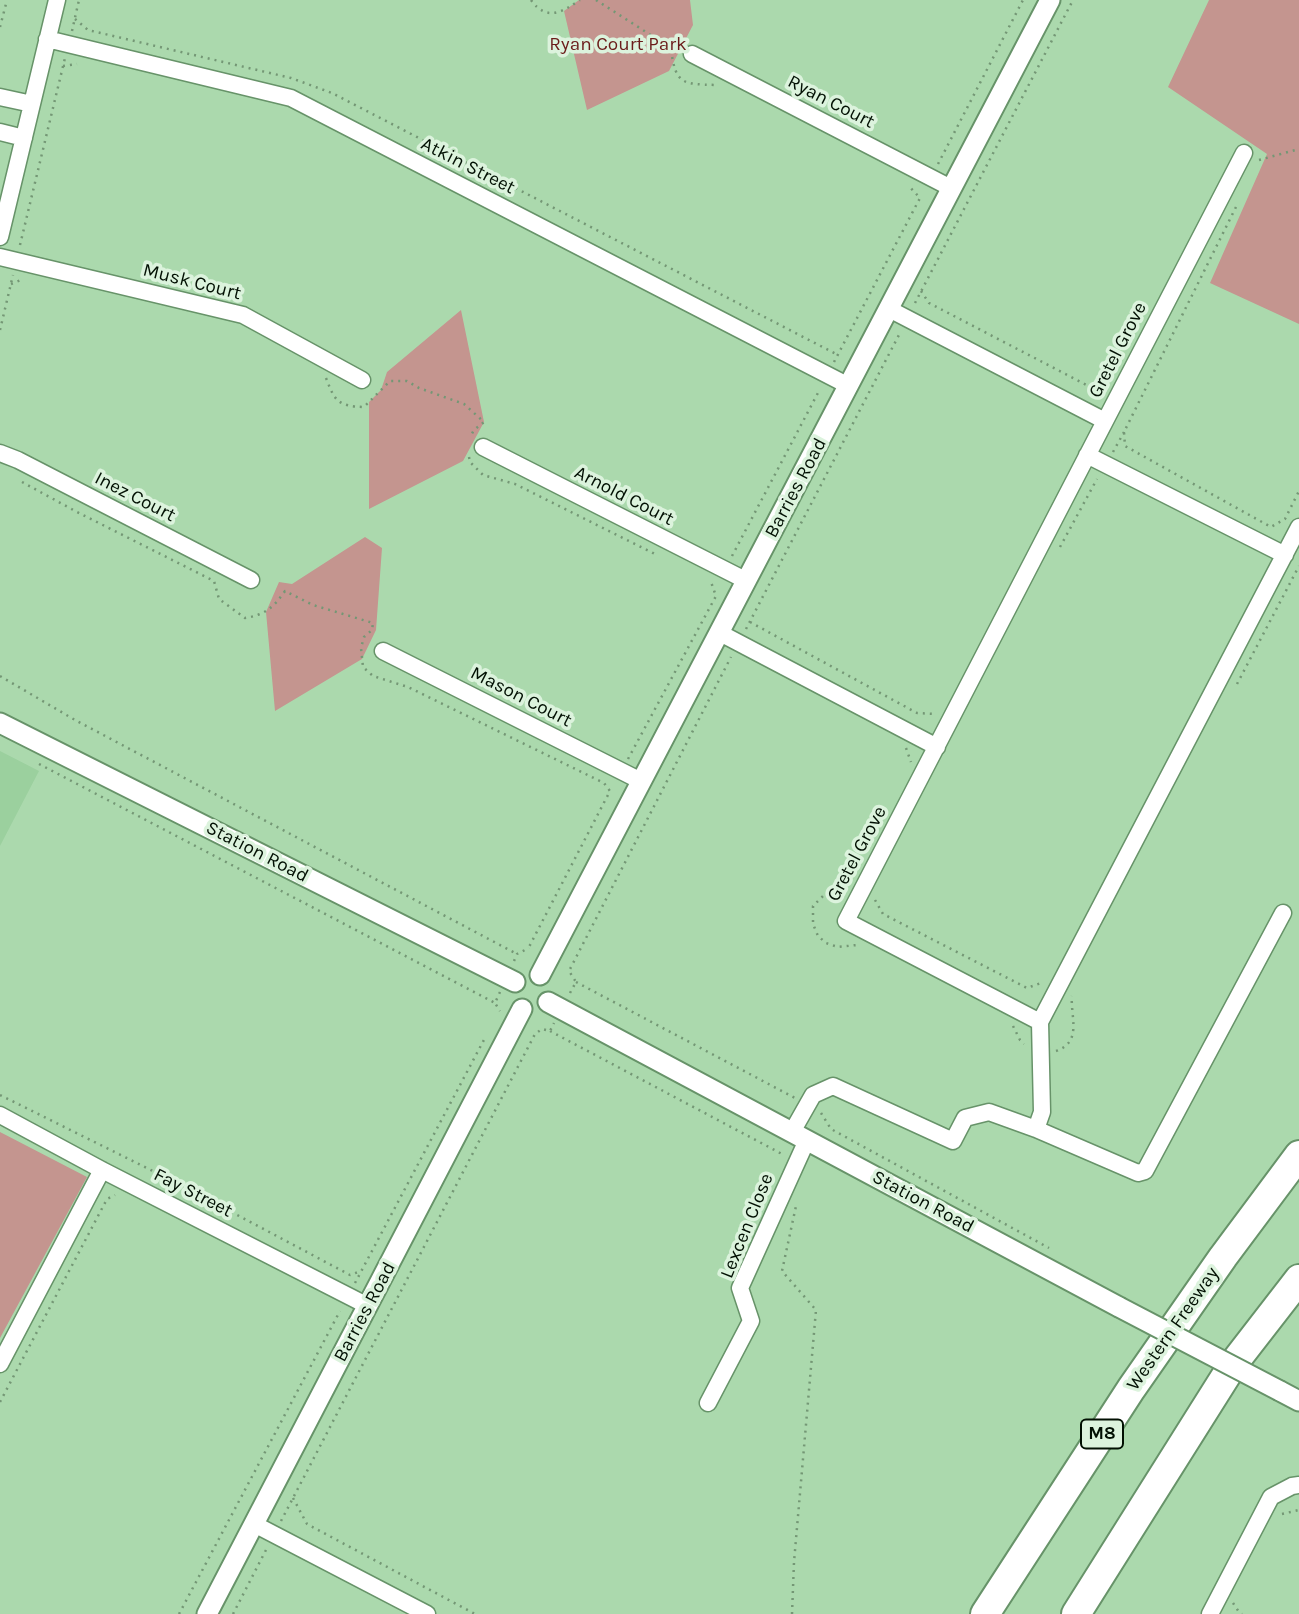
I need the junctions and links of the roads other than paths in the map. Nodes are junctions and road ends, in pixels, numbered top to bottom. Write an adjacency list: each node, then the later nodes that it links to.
1 (57, 0): 3 (street)
2 (1050, 0): 10 (street, Barries Road)
3 (47, 39): 6 (street); 15 (street, Atkin Street)
4 (692, 54): 10 (street, Ryan Court)
5 (0, 97): 6 (street)
6 (32, 104): 8 (street)
7 (0, 132): 8 (street)
8 (24, 138): 11 (street)
9 (1251, 156): 16 (street, Gretel Grove)
10 (951, 188): 13 (street, Barries Road)
11 (0, 237)
12 (8, 259): 14 (street, Musk Court)
13 (890, 309): 15 (street, Barries Road); 16 (street)
14 (362, 380)
15 (849, 386): 23 (street, Barries Road)
16 (1105, 421): 19 (street, Gretel Grove)
17 (476, 450): 23 (street, Arnold Court)
18 (0, 453): 22 (street, Inez Court)
19 (1087, 455): 21 (street); 27 (street, Gretel Grove)
20 (1292, 523): 21 (street)
21 (1277, 551): 34 (street)
22 (251, 580)
23 (747, 581): 24 (street, Barries Road)
24 (720, 633): 27 (street); 28 (street, Barries Road)
25 (383, 651): 28 (street, Mason Court)
26 (0, 723): 31 (street, Station Road)
27 (937, 747): 34 (street, Gretel Grove)
28 (641, 781): 30 (street, Barries Road)
29 (1283, 913): 36 (street)
30 (540, 975): 31 (street); 32 (street)
31 (515, 982): 33 (street)
32 (555, 1005): 33 (street); 37 (street, Station Road)
33 (522, 1009): 41 (street, Barries Road)
34 (1040, 1022): 36 (street)
35 (0, 1115): 39 (street, Fay Street)
36 (1036, 1129): 37 (street, Lexcen Close)
37 (799, 1136): 43 (street, Station Road, bridge); 44 (street, Lexcen Close)
38 (1299, 1155): 50 (highway, Western Freeway / M8)
39 (102, 1170): 41 (street, Fay Street); 42 (street)
40 (1299, 1279): 51 (highway)
41 (368, 1306): 46 (street, Barries Road)
42 (0, 1364)
43 (1299, 1401)
44 (708, 1403)
45 (1299, 1485): 47 (street)
46 (254, 1524): 48 (street, Barries Road); 49 (street)
47 (1213, 1613)
48 (207, 1614)
49 (427, 1614)
50 (985, 1614)
51 (1076, 1614)

